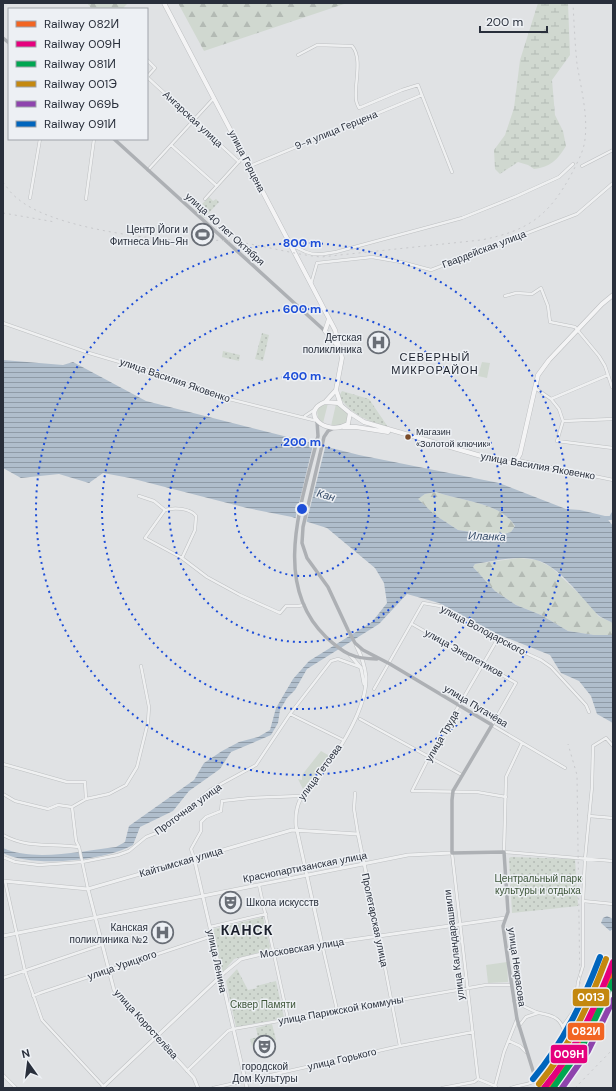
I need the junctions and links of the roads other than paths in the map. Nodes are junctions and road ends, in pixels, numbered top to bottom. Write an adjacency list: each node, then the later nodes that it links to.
1 (164, 3): 7 (main road, улица Герцена)
2 (298, 55): 6 (street)
3 (148, 61): 4 (street, Ангарская улица)
4 (148, 76)
5 (148, 78): 8 (street, Ангарская улица)
6 (422, 95): 17 (street, 9-я улица Герцена); 20 (street)
7 (214, 98): 8 (street); 14 (main road, улица Герцена)
8 (194, 120): 12 (street); 15 (street, Ангарская улица)
9 (40, 140): 23 (street)
10 (94, 140): 24 (street)
11 (115, 140): 19 (main road, улица 40 лет Октября)
12 (171, 145): 19 (street); 22 (street)
13 (613, 150): 18 (street)
14 (245, 156): 15 (street); 17 (main road, улица Герцена)
15 (239, 162): 22 (street)
16 (573, 164): 26 (street)
17 (250, 166): 26 (main road, улица Герцена)
18 (582, 166)
19 (148, 170): 33 (main road, улица 40 лет Октября)
20 (452, 172)
21 (613, 184): 27 (street, Гвардейская улица)
22 (217, 186): 25 (street)
23 (30, 198)
24 (86, 199)
25 (206, 199)
26 (291, 246): 27 (main road, улица Герцена)
27 (311, 284): 30 (main road, улица Герцена)
28 (613, 294): 32 (main road)
29 (505, 296): 32 (street)
30 (329, 319): 33 (main road); 34 (main road, улица Герцена)
31 (3, 323): 44 (street, улица Василия Яковенко)
32 (577, 330): 35 (street); 37 (main road)
33 (325, 331): 34 (main road)
34 (341, 350): 38 (main road)
35 (608, 375): 36 (street); 39 (street)
36 (612, 387)
37 (535, 388): 39 (street); 52 (main road)
38 (336, 390): 40 (main road); 41 (main road)
39 (551, 399): 47 (street)
40 (325, 402): 41 (main road); 42 (main road)
41 (341, 405): 43 (main road)
42 (315, 408): 44 (street); 46 (main road)
43 (350, 413): 48 (main road); 50 (main road, улица Василия Яковенко)
44 (303, 416): 46 (street, улица Василия Яковенко)
45 (613, 420): 47 (street)
46 (317, 421): 49 (main road); 57 (main road)
47 (564, 421): 51 (street)
48 (339, 427): 49 (main road); 50 (main road)
49 (334, 428): 60 (main road)
50 (402, 434): 52 (main road, улица Василия Яковенко)
51 (613, 448)
52 (517, 460): 53 (street, улица Василия Яковенко)
53 (613, 480)
54 (139, 496): 55 (street)
55 (165, 510): 56 (street); 56 (street)
56 (182, 558): 57 (street)
57 (304, 605): 61 (main road)
58 (412, 624): 59 (street, улица Володарского); 64 (street); 65 (street, улица Энергетиков)
59 (497, 640): 65 (street, улица Труда); 71 (street, улица Володарского)
60 (355, 643): 62 (street); 63 (main road)
61 (350, 656): 62 (main road); 67 (street)
62 (362, 659): 63 (main road); 69 (street)
63 (378, 659): 64 (main road, улица Пугачёва)
64 (390, 664): 68 (street); 70 (main road, улица Пугачёва)
65 (484, 665): 70 (street, улица Труда); 74 (street, улица Энергетиков)
66 (141, 666): 87 (street)
67 (360, 667): 69 (street); 72 (street, Проточная улица)
68 (374, 689)
69 (364, 694): 75 (street, улица Гетоева)
70 (460, 706): 74 (main road, улица Пугачёва); 78 (street, улица Труда)
71 (589, 712)
72 (290, 714): 75 (street); 101 (street, Проточная улица)
73 (360, 719): 78 (street)
74 (492, 725): 76 (street, улица Пугачёва); 81 (main road)
75 (343, 740): 85 (street, улица Гетоева)
76 (522, 743): 80 (street, улица Пугачёва); 86 (street, улица Некрасова)
77 (613, 746): 89 (street)
78 (429, 757): 81 (street); 82 (street, улица Труда)
79 (3, 764): 87 (street)
80 (565, 768)
81 (462, 775): 82 (main road)
82 (453, 791): 86 (street); 96 (main road, улица Каландарашвили)
83 (355, 793): 92 (street, Пролетарская улица)
84 (3, 794): 88 (street)
85 (300, 796): 91 (street, улица Гетоева); 98 (street)
86 (506, 797): 95 (street, улица Некрасова)
87 (86, 799): 88 (street)
88 (72, 807): 94 (street, улица Коростелёва)
89 (589, 816): 90 (street); 99 (street)
90 (613, 818)
91 (297, 830): 92 (street, Кайтымская улица); 98 (street, Кайтымская улица); 103 (street, улица Гетоева)
92 (358, 834): 102 (street, Пролетарская улица)
93 (3, 835): 94 (street)
94 (79, 847): 101 (street, улица Коростелёва)
95 (504, 852): 96 (main road, Краснопартизанская улица); 99 (street, Краснопартизанская улица); 112 (main road, улица Некрасова)
96 (452, 853): 102 (street, Краснопартизанская улица); 114 (street, улица Каландарашвили)
97 (3, 857): 101 (street, Проточная улица)
98 (194, 858): 106 (street, Кайтымская улица); 107 (street, улица Ленина)
99 (585, 859): 100 (street, Краснопартизанская улица); 108 (street)
100 (613, 861)
101 (82, 862): 106 (street, улица Коростелёва)
102 (364, 864): 103 (street, Краснопартизанская улица); 120 (street, Пролетарская улица)
103 (308, 875): 105 (street, Краснопартизанская улица); 121 (street, улица Гетоева)
104 (4, 881): 106 (street, Кайтымская улица); 117 (street)
105 (259, 884): 107 (street, Краснопартизанская улица); 110 (street)
106 (88, 889): 111 (street, улица Коростелёва)
107 (202, 895): 111 (street, Краснопартизанская улица); 116 (street, улица Ленина)
108 (583, 900): 109 (street); 141 (street)
109 (613, 904)
110 (266, 914): 116 (street); 123 (street)
111 (95, 917): 117 (street, Краснопартизанская улица); 122 (street, улица Коростелёва)
112 (504, 918): 113 (street, Московская улица); 115 (main road, улица Некрасова)
113 (498, 920): 114 (street, Московская улица); 115 (street)
114 (460, 924): 120 (street, Московская улица); 129 (street, улица Каландарашвили)
115 (503, 926): 128 (main road, улица Некрасова)
116 (210, 927): 119 (street, улица Ленина)
117 (17, 934): 118 (street, Краснопартизанская улица); 125 (street)
118 (3, 936)
119 (212, 936): 124 (street, улица Урицкого); 126 (street, улица Ленина)
120 (379, 936): 121 (street, Московская улица); 132 (street, Пролетарская улица)
121 (322, 944): 123 (street, Московская улица); 136 (street)
122 (101, 945): 124 (street, улица Коростелёва); 125 (street)
123 (274, 950): 126 (street, Московская улица); 138 (street)
124 (108, 970): 131 (street, улица Урицкого); 144 (street, улица Коростелёва)
125 (25, 971): 127 (street); 131 (street)
126 (221, 976): 142 (street, улица Ленина); 144 (street, Московская улица)
127 (3, 978)
128 (511, 985): 129 (street, улица Парижской Коммуны); 134 (main road, улица Некрасова)
129 (468, 989): 132 (street, улица Парижской Коммуны); 143 (street, улица Каландарашвили)
130 (613, 993): 135 (street)
131 (34, 996): 156 (street)
132 (391, 1000): 136 (street, улица Парижской Коммуны); 146 (street, Пролетарская улица)
133 (613, 1000): 135 (street)
134 (514, 1001): 137 (street); 139 (main road, улица Некрасова)
135 (607, 1004): 163 (street)
136 (337, 1010): 138 (street, улица Парижской Коммуны)
137 (538, 1013): 140 (street); 141 (street)
138 (288, 1019): 142 (street, улица Парижской Коммуны)
139 (517, 1019): 140 (main road, улица Некрасова); 145 (street)
140 (519, 1026): 147 (main road, улица Некрасова)
141 (563, 1026): 161 (street)
142 (233, 1029): 148 (street, улица Парижской Коммуны); 151 (street, улица Ленина)
143 (473, 1032): 146 (street, улица Горького); 150 (street, улица Каландарашвили)
144 (157, 1036): 148 (street, улица Коростелёва); 156 (street, Московская улица)
145 (509, 1041): 147 (street); 153 (street)
146 (400, 1046): 151 (street, улица Горького)
147 (527, 1054): 162 (main road, улица Некрасова, bridge)
148 (186, 1071): 157 (street, улица Коростелёва)
149 (3, 1075): 152 (street)
150 (478, 1079): 153 (street); 160 (street)
151 (246, 1081): 158 (street, улица Горького); 159 (street, улица Ленина)
152 (13, 1085): 154 (street); 155 (street)
153 (496, 1087)
154 (10, 1088)
155 (16, 1088)
156 (103, 1088)
157 (198, 1088)
158 (213, 1088)
159 (247, 1088)
160 (442, 1088)
161 (511, 1088)
162 (538, 1088)
163 (551, 1088)

